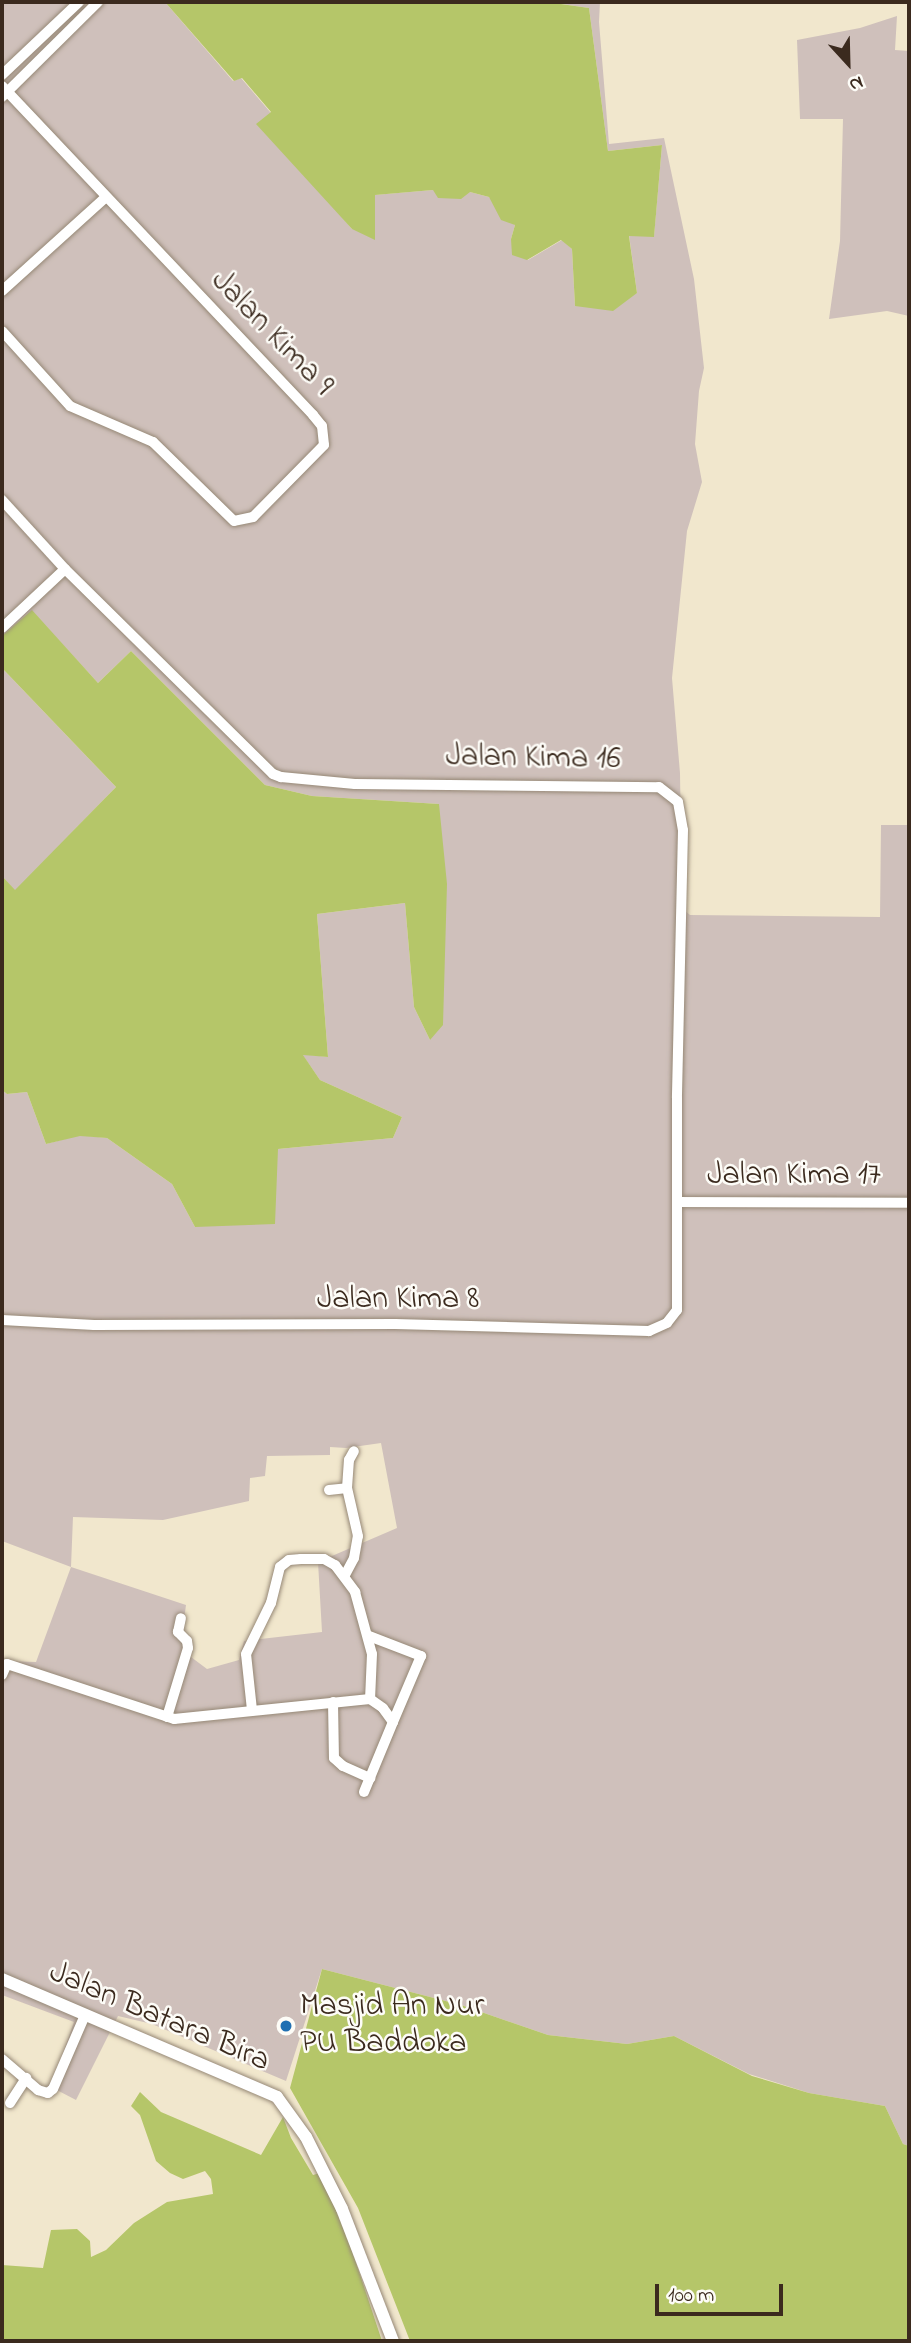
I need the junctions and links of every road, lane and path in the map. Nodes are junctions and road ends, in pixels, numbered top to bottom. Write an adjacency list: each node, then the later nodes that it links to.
1 (79, 2): 3 (street)
2 (98, 2): 4 (street)
3 (2, 75)
4 (4, 91): 5 (street, Jalan Kima 9)
5 (105, 198): 6 (street); 7 (street, Jalan Kima 9)
6 (2, 291)
7 (2, 331)
8 (2, 500): 9 (street, Jalan Kima 16)
9 (65, 569): 10 (street); 11 (street, Jalan Kima 16)
10 (2, 628)
11 (679, 1202): 12 (street, Jalan Kima 17); 13 (street, Jalan Kima 8)
12 (909, 1203)
13 (2, 1320)
14 (354, 1451): 15 (street)
15 (347, 1488): 16 (street); 17 (street)
16 (329, 1490)
17 (345, 1575): 19 (street); 24 (street)
18 (181, 1618): 25 (street)
19 (369, 1636): 22 (street); 26 (street)
20 (4, 1662): 21 (street); 25 (street)
21 (2, 1675)
22 (370, 1699): 23 (street); 26 (street)
23 (333, 1702): 24 (street); 27 (street)
24 (252, 1710): 25 (street)
25 (167, 1717)
26 (393, 1722): 27 (street)
27 (370, 1778): 28 (street)
28 (364, 1792)
29 (2, 1979): 30 (street, Jalan Batara Bira)
30 (85, 2015): 32 (street); 34 (street, Jalan Batara Bira)
31 (2, 2059): 32 (street)
32 (26, 2078): 33 (street)
33 (10, 2103)
34 (393, 2341)

